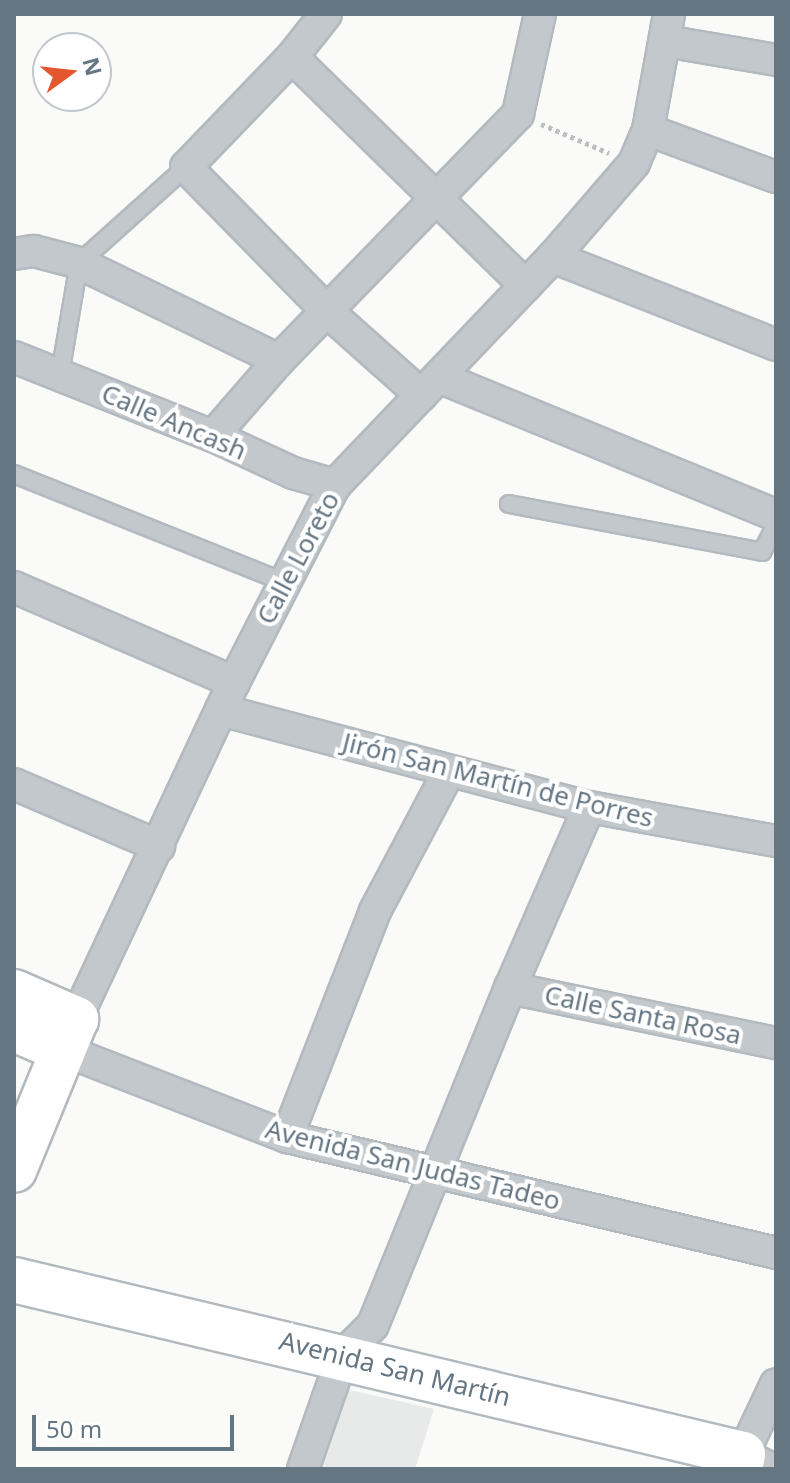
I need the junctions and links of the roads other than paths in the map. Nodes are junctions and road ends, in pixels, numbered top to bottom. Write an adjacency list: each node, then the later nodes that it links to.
1 (326, 14): 4 (street)
2 (540, 14): 9 (street)
3 (667, 27): 5 (street); 6 (street, Calle Loreto)
4 (292, 57): 7 (street); 9 (street)
5 (776, 60)
6 (648, 130): 8 (street); 11 (street, Calle Loreto)
7 (186, 167): 12 (lane); 14 (street)
8 (776, 177)
9 (437, 198): 13 (street); 14 (street)
10 (14, 254): 12 (street)
11 (553, 257): 13 (street, Calle Loreto); 15 (street)
12 (79, 263): 17 (street); 18 (lane)
13 (526, 286): 19 (street, Calle Loreto)
14 (328, 312): 17 (street); 19 (street)
15 (776, 345)
16 (14, 357): 18 (street, Calle Ancash)
17 (279, 360): 20 (street)
18 (60, 374): 20 (street, Calle Ancash)
19 (430, 386): 22 (street, Calle Loreto); 24 (street)
20 (213, 436): 22 (street, Calle Ancash)
21 (14, 474): 26 (lane)
22 (335, 485): 26 (street, Calle Loreto)
23 (509, 504): 25 (lane)
24 (776, 515)
25 (776, 524)
26 (284, 582): 28 (street, Calle Loreto)
27 (14, 587): 28 (street)
28 (234, 682): 29 (street, Calle Loreto)
29 (221, 710): 30 (street, Jirón San Martín de Porres); 34 (street, Calle Loreto)
30 (449, 771): 32 (street, Jirón San Martín de Porres); 40 (street)
31 (14, 784): 34 (street)
32 (589, 807): 33 (street, Jirón San Martín de Porres); 35 (street)
33 (776, 841)
34 (159, 846): 38 (street, Calle Loreto)
35 (510, 988): 39 (street, Calle Santa Rosa); 42 (street)
36 (14, 992): 38 (street, Avenida San Judas Tadeo)
37 (14, 1029): 38 (street, Avenida San Judas Tadeo)
38 (69, 1035): 40 (street, Avenida San Judas Tadeo); 41 (street, Calle Loreto)
39 (776, 1043)
40 (287, 1137): 42 (street, Avenida San Judas Tadeo)
41 (14, 1170)
42 (437, 1174): 43 (street, Avenida San Judas Tadeo); 45 (street)
43 (776, 1253)
44 (14, 1280): 45 (street, Avenida San Martín)
45 (343, 1355): 47 (street, Avenida San Martín); 48 (street)
46 (776, 1384): 47 (street)
47 (752, 1464)
48 (303, 1469)

